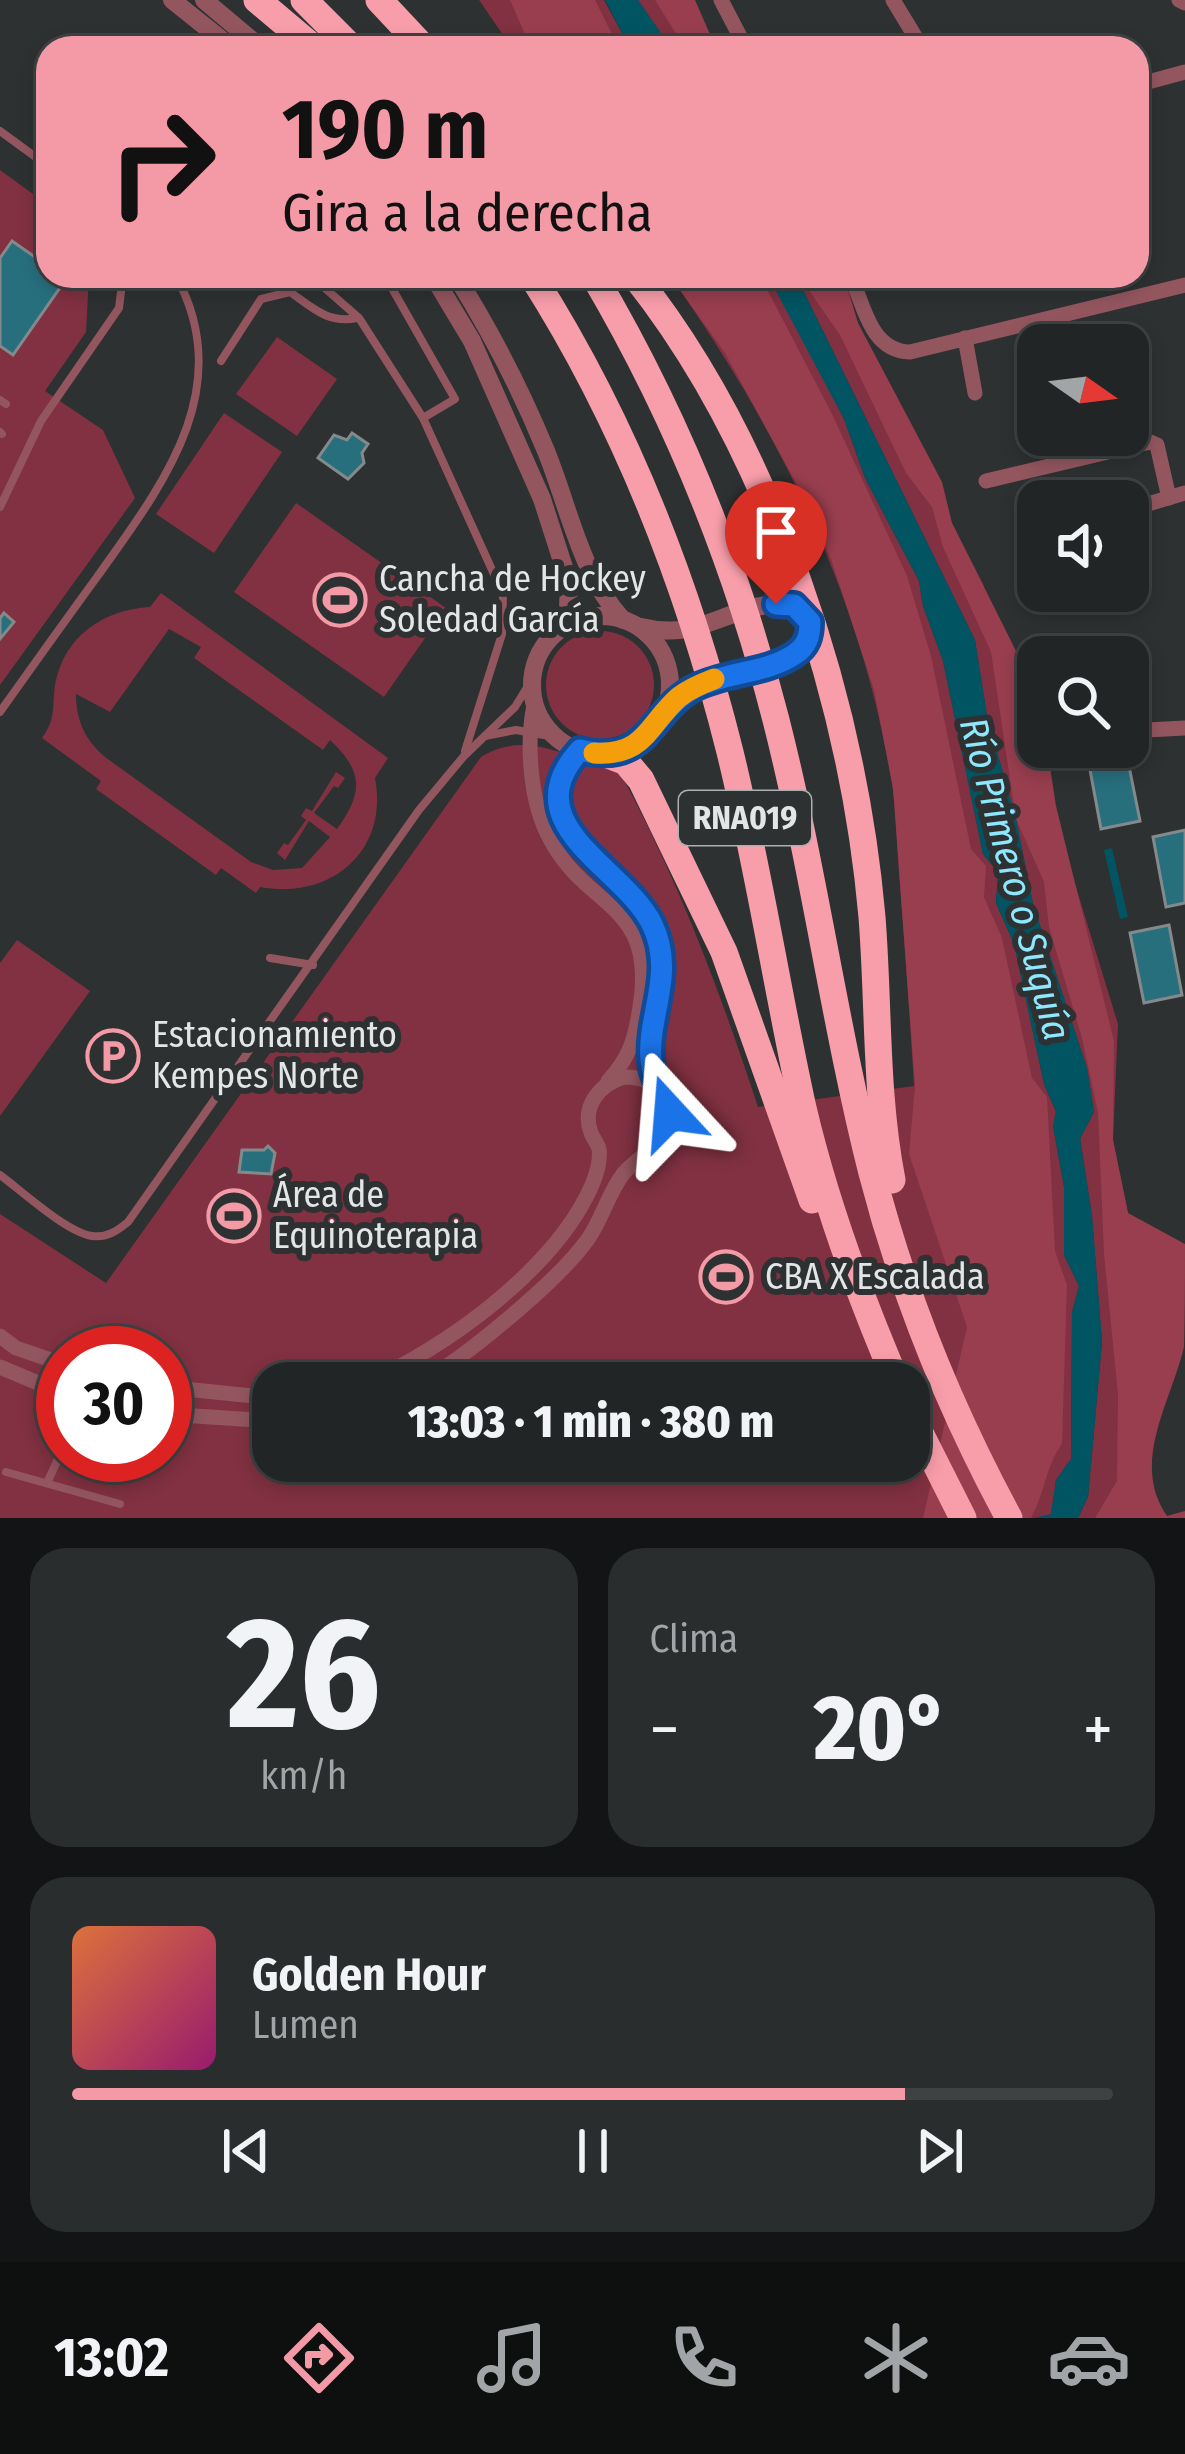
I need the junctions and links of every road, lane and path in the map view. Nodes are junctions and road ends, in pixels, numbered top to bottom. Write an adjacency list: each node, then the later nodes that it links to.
1 (172, 0): 8 (street)
2 (204, 0): 9 (street)
3 (257, 0): 10 (highway)
4 (304, 0): 11 (highway)
5 (721, 0): 13 (street)
6 (893, 0): 14 (street)
7 (380, 1): 12 (highway)
8 (217, 36)
9 (246, 36)
10 (300, 36)
11 (340, 36)
12 (413, 36)
13 (740, 36)
14 (915, 36)
15 (1185, 72): 16 (street)
16 (1149, 82)
17 (0, 130): 18 (lane)
18 (36, 157)
19 (1185, 285): 31 (street)
20 (122, 288): 37 (lane)
21 (181, 288): 43 (lane)
22 (331, 288): 30 (lane)
23 (393, 288): 34 (lane)
24 (440, 288): 40 (street)
25 (463, 288): 39 (street)
26 (539, 288): 65 (highway, RNA019)
27 (601, 288): 61 (highway, RNA019)
28 (643, 288): 38 (highway)
29 (856, 288): 31 (street)
30 (359, 318): 32 (lane); 34 (lane)
31 (965, 338): 33 (street)
32 (221, 361)
33 (975, 394)
34 (423, 418): 51 (lane)
35 (986, 481): 36 (street)
36 (1177, 496)
37 (0, 507)
38 (810, 622): 39 (street); 44 (street); 61 (highway)
39 (629, 623): 40 (street); 44 (street)
40 (561, 628): 41 (street)
41 (531, 681): 42 (street); 48 (lane)
42 (534, 705): 46 (street); 49 (street)
43 (0, 712)
44 (664, 715): 50 (street)
45 (1185, 728): 47 (street)
46 (529, 730): 48 (lane); 49 (lane); 54 (street)
47 (1149, 730)
48 (483, 736): 51 (lane)
49 (555, 737): 50 (street)
50 (593, 752): 55 (street); 64 (highway)
51 (464, 756): 53 (lane)
52 (270, 958): 53 (lane)
53 (314, 965): 58 (lane)
54 (604, 1085): 55 (street); 56 (street)
55 (662, 1092): 57 (street)
56 (597, 1143): 57 (street); 62 (street)
57 (643, 1157): 63 (street)
58 (0, 1175)
59 (0, 1336): 60 (street)
60 (36, 1355)
61 (934, 1360): 72 (highway, RNA019)
62 (410, 1362)
63 (446, 1362)
64 (885, 1362)
65 (888, 1362)
66 (0, 1367): 67 (street)
67 (36, 1382)
68 (192, 1390): 69 (street)
69 (252, 1396)
70 (192, 1416): 71 (street)
71 (252, 1420)
72 (963, 1426): 80 (highway, RNA019); 81 (highway)
73 (930, 1456): 79 (highway)
74 (930, 1459): 78 (highway)
75 (5, 1472): 76 (lane)
76 (47, 1484): 77 (lane)
77 (120, 1504)
78 (952, 1518)
79 (963, 1518)
80 (1009, 1518)
81 (1026, 1518)

